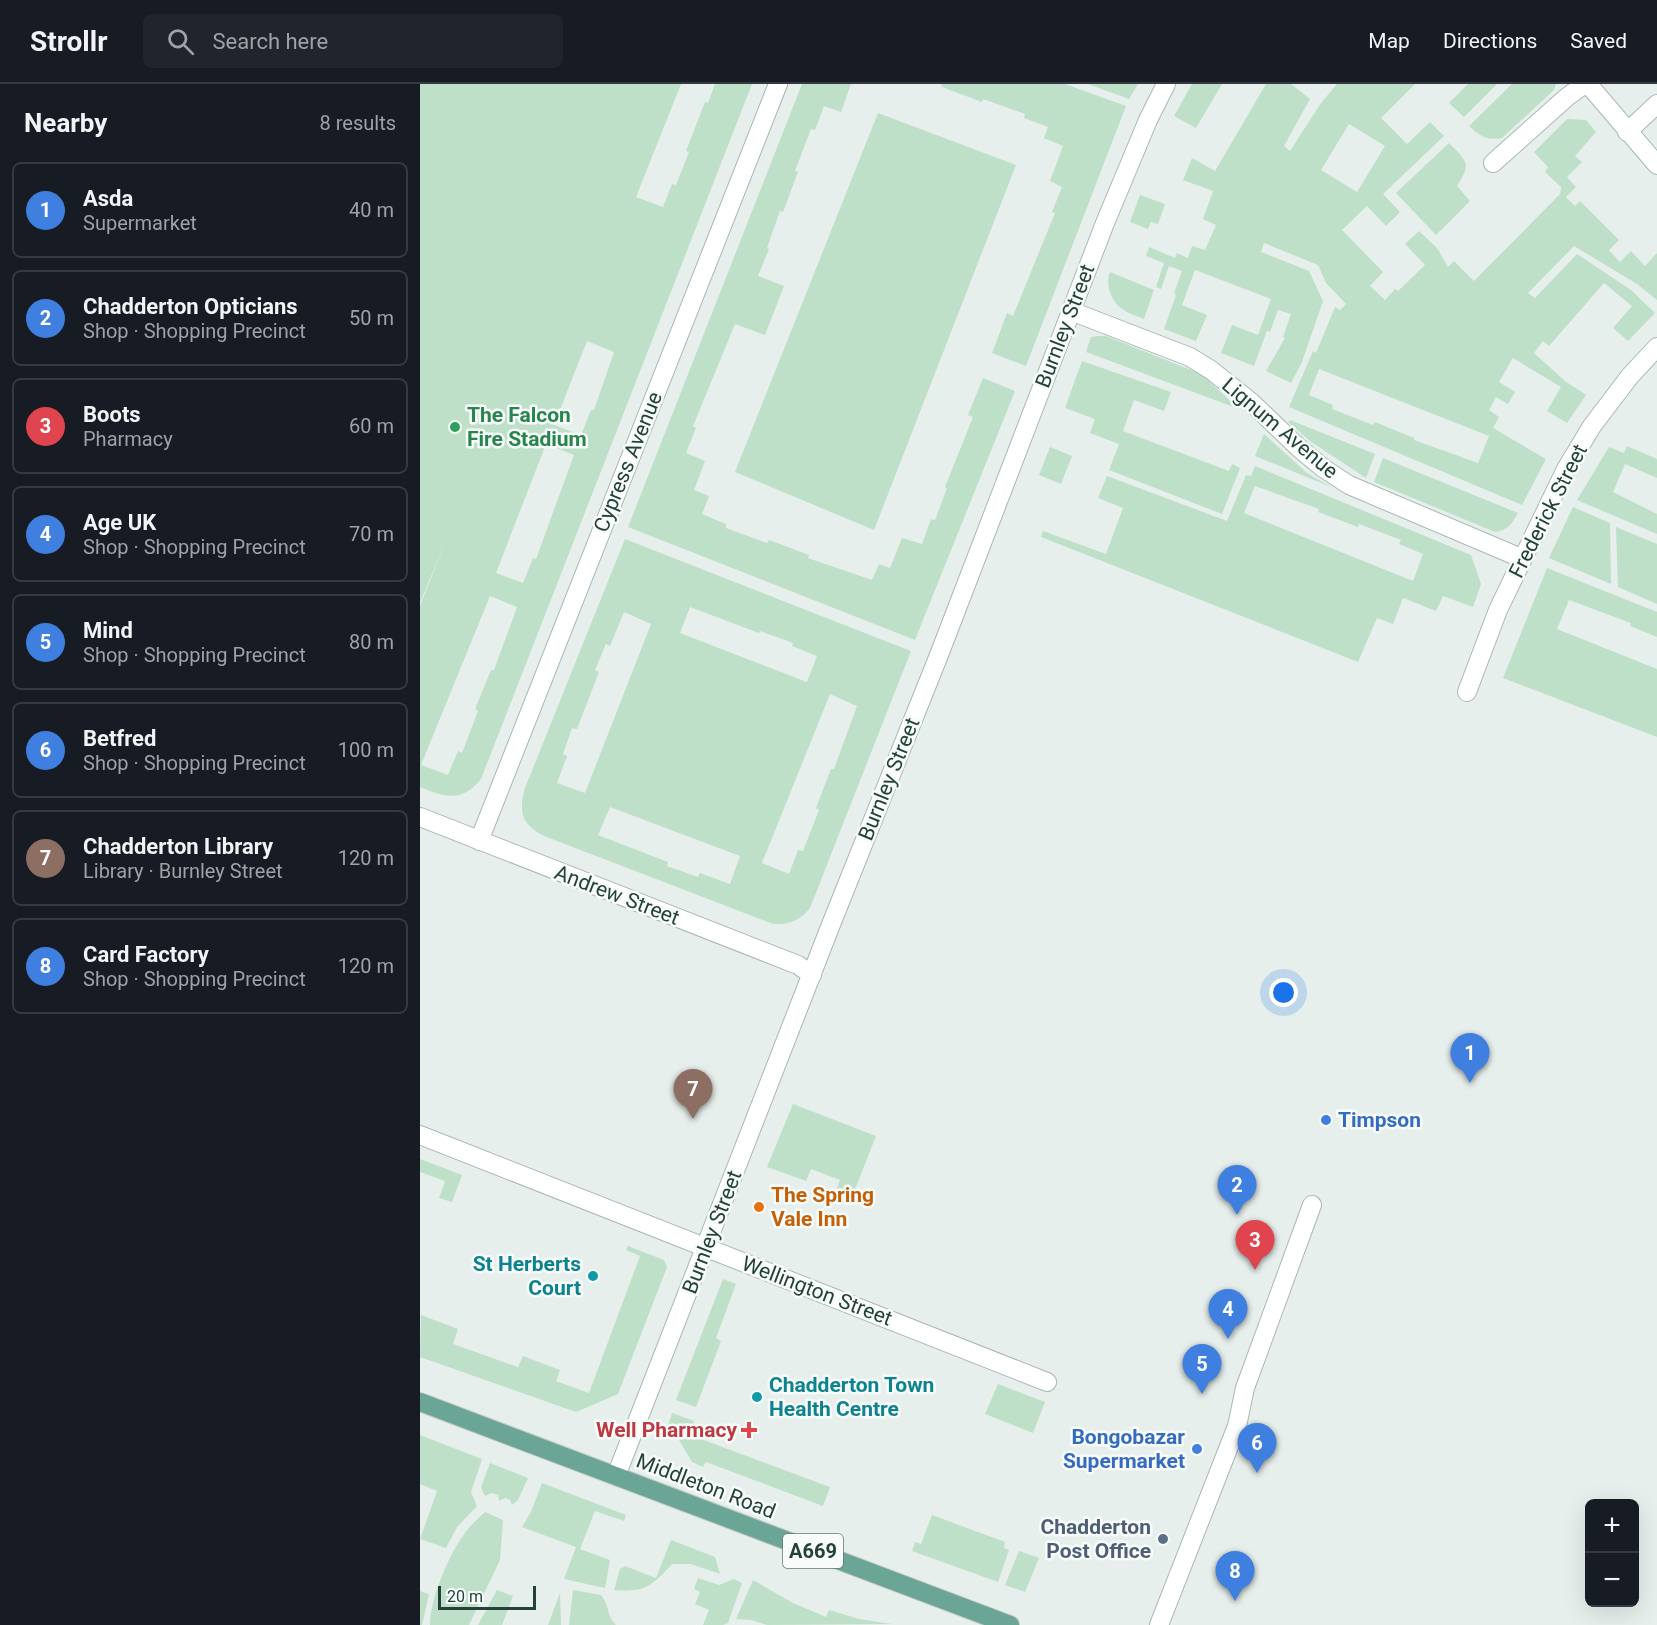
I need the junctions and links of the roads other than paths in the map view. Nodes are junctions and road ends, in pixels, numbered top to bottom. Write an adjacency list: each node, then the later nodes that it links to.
1 (778, 84): 13 (street, Cypress Avenue)
2 (1166, 84): 8 (street, Burnley Street)
3 (1586, 84): 5 (street); 6 (street)
4 (1657, 104): 5 (street)
5 (1627, 132): 7 (street)
6 (1494, 163)
7 (1657, 165)
8 (1071, 311): 10 (street, Lignum Avenue); 14 (street, Burnley Street)
9 (1657, 347): 10 (street, Frederick Street)
10 (1521, 558): 11 (street, Frederick Street)
11 (1467, 692)
12 (420, 818): 13 (street, Andrew Street)
13 (479, 841): 14 (street, Andrew Street)
14 (812, 975): 17 (street, Burnley Street)
15 (420, 1135): 17 (street, Wellington Street)
16 (1312, 1205): 22 (street)
17 (706, 1248): 18 (street, Wellington Street); 20 (street, Burnley Street)
18 (1047, 1382)
19 (420, 1402): 20 (main road, Middleton Road / A669)
20 (616, 1476): 21 (main road, Middleton Road / A669)
21 (1010, 1625)
22 (1159, 1625)

